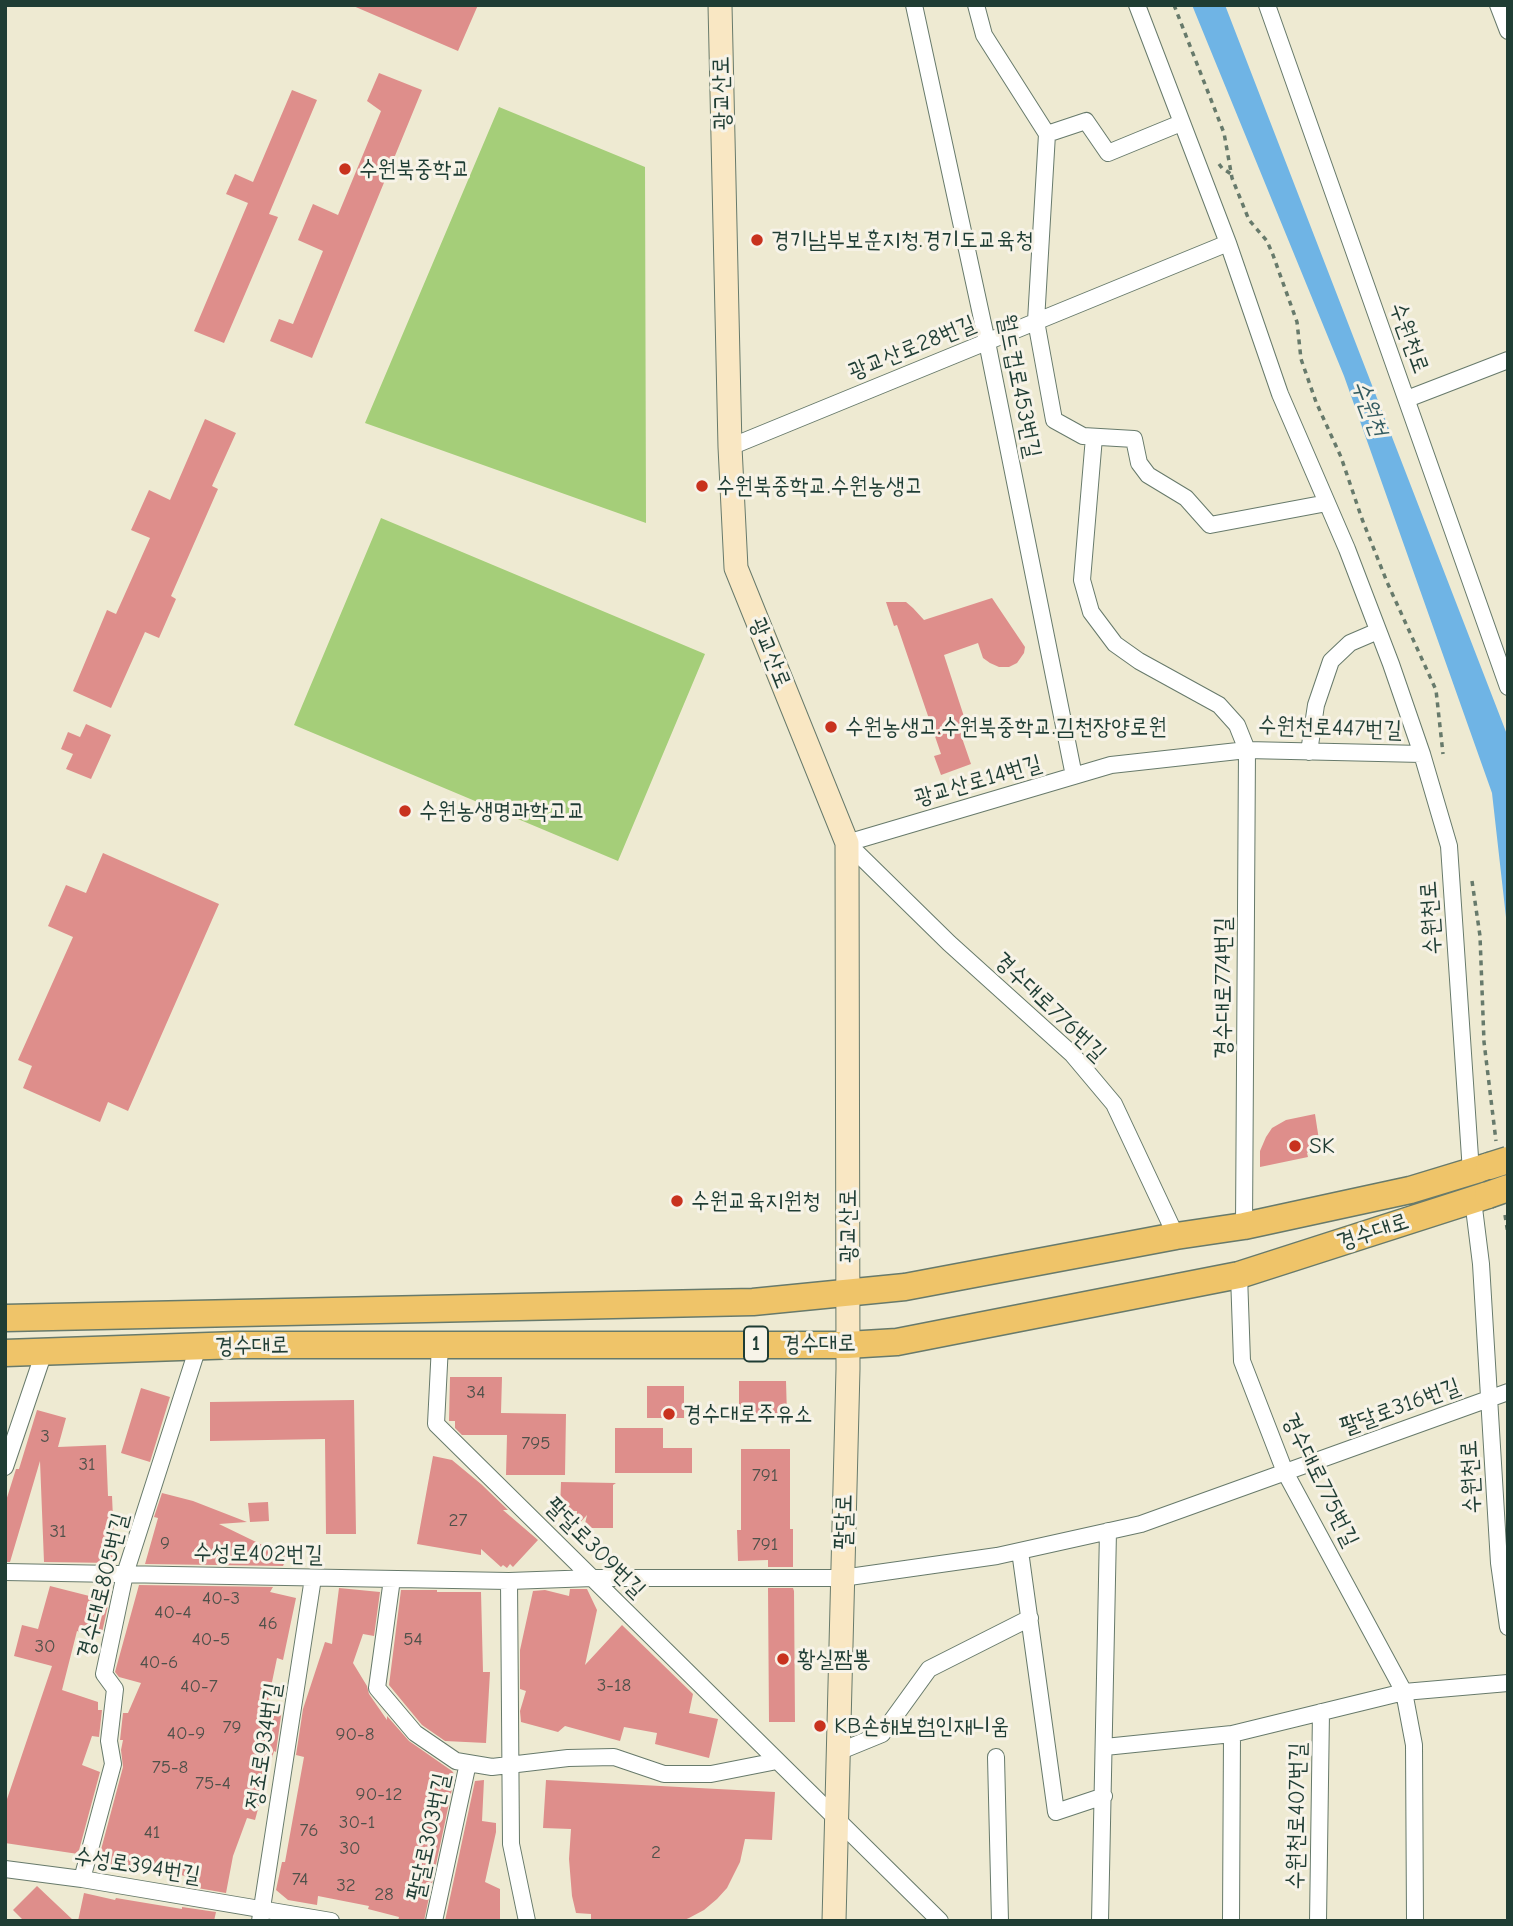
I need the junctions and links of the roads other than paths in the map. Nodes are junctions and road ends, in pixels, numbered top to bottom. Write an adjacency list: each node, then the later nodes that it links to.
1 (720, 5): 16 (main road, 광교산로)
2 (914, 5): 12 (street, 월드컵로453번길)
3 (976, 5): 9 (street)
4 (1137, 5): 8 (street, 수원천로)
5 (1267, 5): 14 (street, 수원천로)
6 (1499, 5): 7 (street)
7 (1508, 31)
8 (1181, 123): 9 (street); 10 (street, 수원천로)
9 (1047, 134): 11 (street)
10 (1228, 243): 11 (street, 광교산로28번길); 17 (street, 수원천로)
11 (1036, 321): 12 (street, 광교산로28번길); 15 (street)
12 (987, 342): 16 (street, 광교산로28번길); 23 (street, 월드컵로453번길)
13 (1508, 360): 14 (street)
14 (1407, 398): 19 (street, 수원천로)
15 (1094, 437): 17 (street); 20 (street, 수원천로447번길)
16 (730, 447): 24 (main road, 광교산로)
17 (1327, 503): 18 (street, 수원천로)
18 (1378, 631): 21 (street); 22 (street, 수원천로)
19 (1508, 687)
20 (1247, 750): 21 (street, 수원천로447번길); 23 (street, 광교산로14번길); 27 (street, 경수대로774번길)
21 (1309, 752): 22 (street, 수원천로447번길)
22 (1422, 754): 25 (street, 수원천로)
23 (1073, 776): 24 (street, 광교산로14번길)
24 (847, 843): 28 (street, 경수대로776번길); 30 (main road, 광교산로)
25 (1489, 1166): 27 (main road, 경수대로 / 1)
26 (1489, 1194): 29 (main road, 경수대로 / 1); 37 (street, 수원천로)
27 (1244, 1226): 28 (main road, 경수대로 / 1)
28 (1176, 1237): 30 (main road, 경수대로 / 1)
29 (1240, 1275): 33 (main road, 경수대로 / 1); 39 (street, 경수대로775번길)
30 (848, 1292): 31 (main road, 경수대로 / 1); 33 (main road, 팔달로)
31 (5, 1318)
32 (440, 1345): 33 (main road, 경수대로 / 1); 34 (main road, 경수대로 / 1); 45 (street, 팔달로309번길)
33 (847, 1345): 46 (main road, 팔달로)
34 (198, 1347): 35 (main road, 경수대로 / 1); 43 (street, 경수대로805번길)
35 (44, 1352): 36 (main road, 경수대로 / 1); 38 (street)
36 (5, 1353)
37 (1500, 1395): 39 (street, 팔달로316번길); 50 (street, 수원천로)
38 (5, 1467)
39 (1285, 1472): 40 (street, 팔달로316번길); 52 (street, 경수대로775번길)
40 (1108, 1531): 41 (street, 팔달로316번길); 55 (street)
41 (1020, 1551): 46 (street, 팔달로316번길); 49 (street)
42 (5, 1572): 43 (street, 수성로402번길)
43 (125, 1574): 44 (street, 수성로402번길); 64 (street, 경수대로805번길)
44 (313, 1578): 47 (street, 수성로402번길); 65 (street, 정조로934번길)
45 (593, 1578): 46 (street, 수성로402번길); 48 (street, 수성로402번길); 58 (street, 팔달로309번길)
46 (842, 1578): 56 (main road, 팔달로)
47 (392, 1579): 48 (street, 수성로402번길); 59 (street)
48 (509, 1581): 60 (street)
49 (1030, 1618): 56 (street); 61 (street)
50 (1508, 1627)
51 (1508, 1683): 52 (street)
52 (1404, 1692): 53 (street); 75 (street, 경수대로775번길)
53 (1321, 1712): 54 (street); 74 (street, 수원천로407번길)
54 (1232, 1734): 55 (street); 73 (street)
55 (1105, 1747): 61 (street)
56 (838, 1752): 62 (main road, 팔달로)
57 (996, 1757): 71 (street)
58 (777, 1761): 60 (street); 62 (street, 팔달로309번길)
59 (468, 1763): 60 (street); 67 (street, 팔달로303번길)
60 (510, 1765): 68 (street)
61 (1104, 1796): 72 (street)
62 (836, 1818): 69 (main road, 팔달로); 70 (street, 팔달로309번길)
63 (5, 1869): 64 (street, 수성로394번길)
64 (82, 1879): 65 (street, 수성로394번길)
65 (260, 1915): 66 (street)
66 (331, 1921)
67 (434, 1921)
68 (527, 1921)
69 (834, 1921)
70 (940, 1921)
71 (1000, 1921)
72 (1100, 1921)
73 (1231, 1921)
74 (1318, 1921)
75 (1415, 1921)

